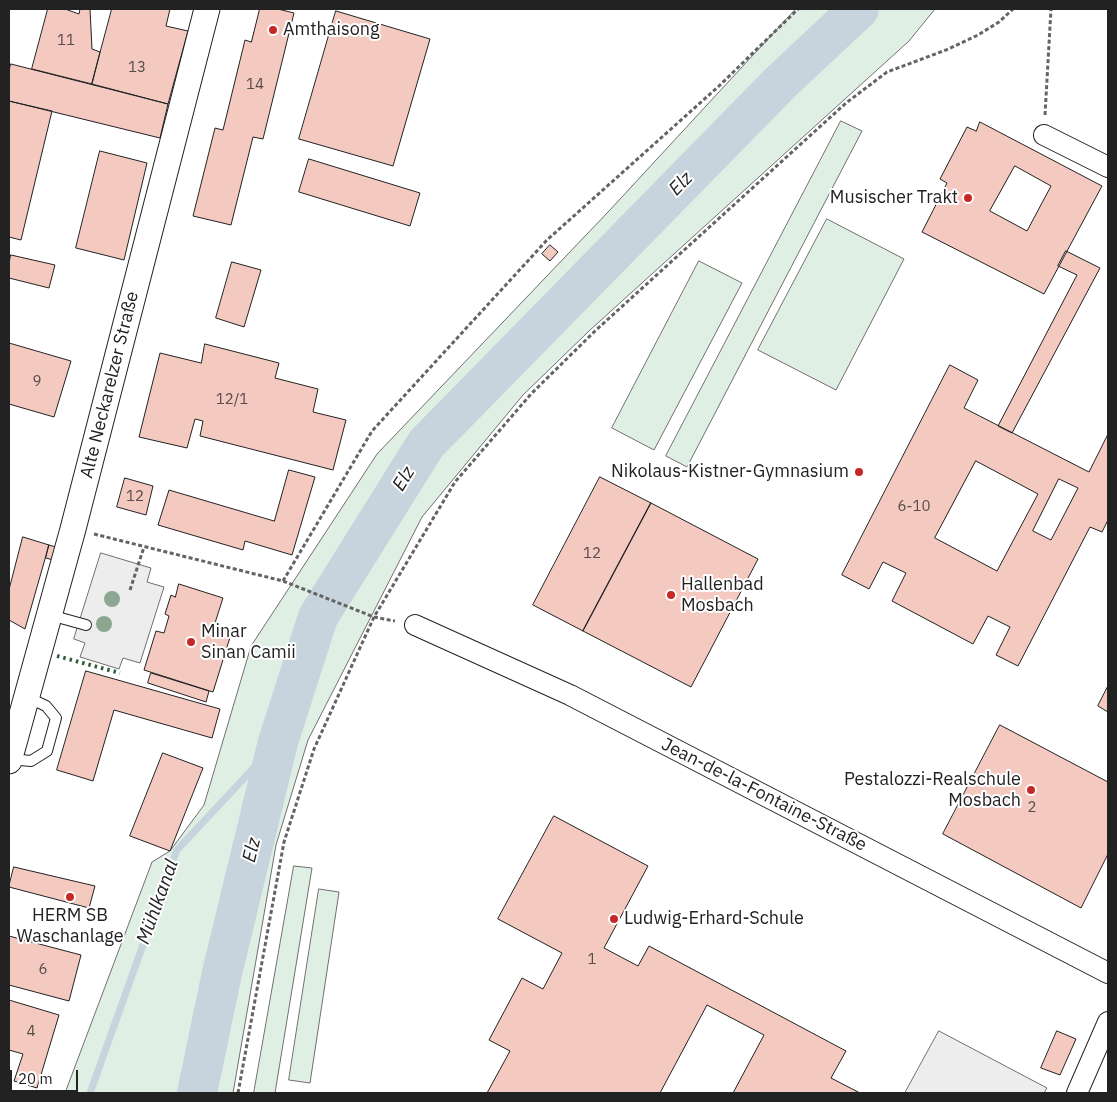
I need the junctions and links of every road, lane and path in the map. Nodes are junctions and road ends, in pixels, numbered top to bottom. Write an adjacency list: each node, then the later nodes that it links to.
1 (207, 9): 11 (street, Alte Neckarelzer Straße)
2 (798, 9): 9 (path)
3 (1013, 9): 12 (path)
4 (1051, 9): 5 (path)
5 (1044, 135): 6 (street)
6 (1108, 167)
7 (107, 538): 8 (path)
8 (144, 547): 9 (path); 10 (path)
9 (283, 581): 12 (path)
10 (130, 590)
11 (50, 615): 13 (lane); 15 (street, Alte Neckarelzer Straße)
12 (374, 617): 19 (path)
13 (86, 625)
14 (415, 625): 17 (street, Jean-de-la-Fontaine-Straße)
15 (27, 697): 16 (street, Alte Neckarelzer Straße); 16 (lane)
16 (9, 760)
17 (1108, 973)
18 (1108, 1022): 20 (street)
19 (238, 1093)
20 (1077, 1093)

